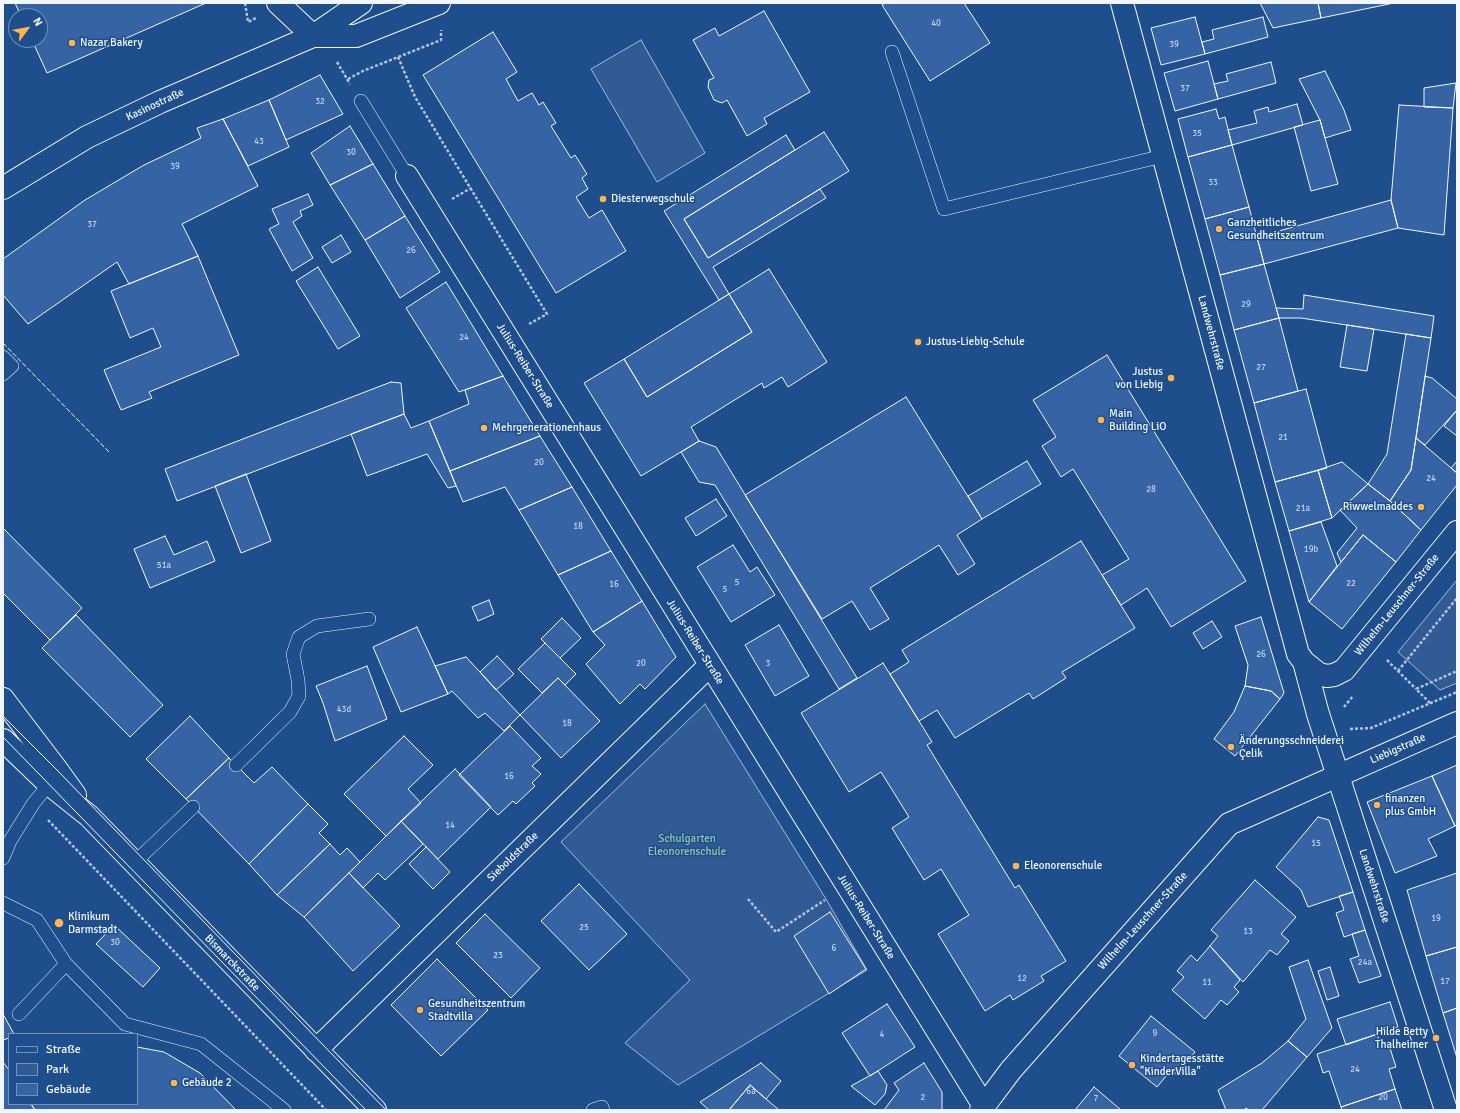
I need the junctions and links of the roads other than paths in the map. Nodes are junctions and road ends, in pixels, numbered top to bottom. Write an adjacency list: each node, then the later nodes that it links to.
1 (278, 3): 5 (street)
2 (361, 3): 5 (street, Kasinostraße)
3 (439, 3): 5 (street, Kasinostraße)
4 (1122, 3): 8 (street, Landwehrstraße)
5 (313, 36): 10 (street, Kasinostraße)
6 (892, 52): 8 (lane)
7 (361, 101): 9 (lane)
8 (1163, 156): 15 (street, Landwehrstraße)
9 (407, 176): 16 (street, Julius-Reiber-Straße)
10 (3, 188)
11 (3, 356): 12 (lane)
12 (3, 374)
13 (1457, 532): 17 (street, Wilhelm-Leuschner-Straße)
14 (369, 619): 22 (lane)
15 (1304, 662): 17 (street, Landwehrstraße); 23 (street, Landwehrstraße)
16 (710, 665): 32 (street, Sieboldstraße); 33 (street, Julius-Reiber-Straße)
17 (1334, 674)
18 (3, 700): 26 (street, Bismarckstraße)
19 (1457, 723): 23 (street, Liebigstraße)
20 (3, 728): 26 (lane, Bismarckstraße)
21 (3, 740): 24 (street, Bismarckstraße)
22 (236, 764)
23 (1338, 775): 33 (street, Wilhelm-Leuschner-Straße); 38 (street, Landwehrstraße)
24 (49, 784): 26 (street, Bismarckstraße); 27 (lane)
25 (193, 807): 28 (lane)
26 (89, 816): 28 (street, Bismarckstraße)
27 (3, 858)
28 (134, 863): 32 (street, Bismarckstraße)
29 (3, 903): 30 (lane)
30 (66, 964): 31 (lane); 34 (lane)
31 (19, 1014)
32 (316, 1050): 35 (street, Bismarckstraße)
33 (983, 1108)
34 (284, 1110)
35 (375, 1110)
36 (593, 1110): 37 (lane)
37 (603, 1110)
38 (1446, 1110)

